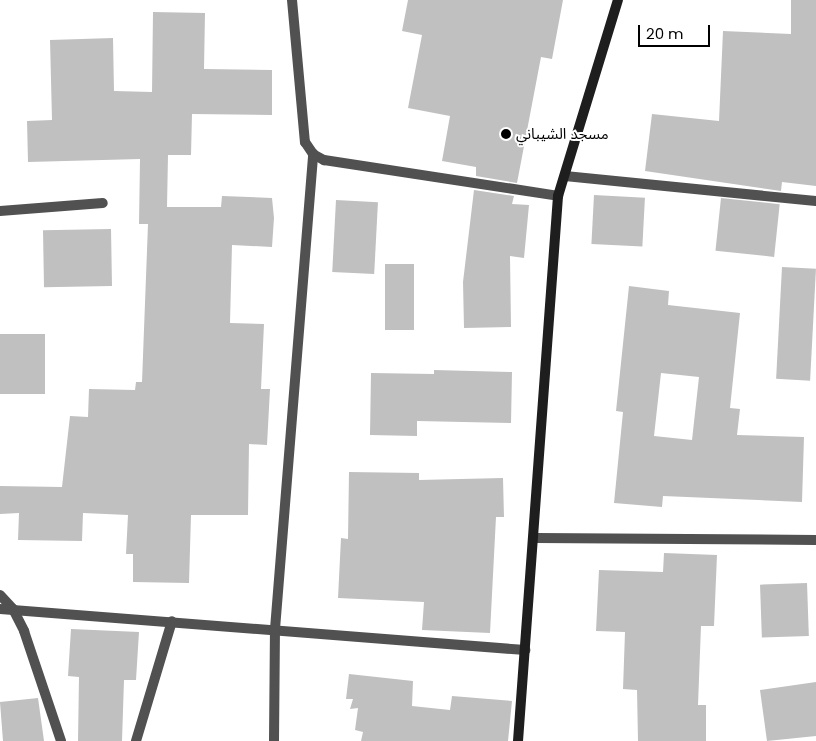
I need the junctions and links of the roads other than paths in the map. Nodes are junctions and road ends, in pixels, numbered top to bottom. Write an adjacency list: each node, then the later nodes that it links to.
1 (292, 0): 3 (street)
2 (618, 0): 4 (street)
3 (313, 154): 5 (street); 15 (street)
4 (565, 176): 5 (street); 6 (street)
5 (558, 196): 9 (street)
6 (816, 201)
7 (103, 204): 8 (street)
8 (0, 211)
9 (536, 538): 10 (street); 16 (street)
10 (816, 540)
11 (0, 596): 13 (street)
12 (0, 609): 13 (street)
13 (14, 609): 14 (street); 17 (street)
14 (172, 621): 15 (street); 18 (street)
15 (275, 629): 16 (street); 19 (street)
16 (525, 650): 20 (street)
17 (61, 741)
18 (136, 741)
19 (274, 741)
20 (518, 741)

